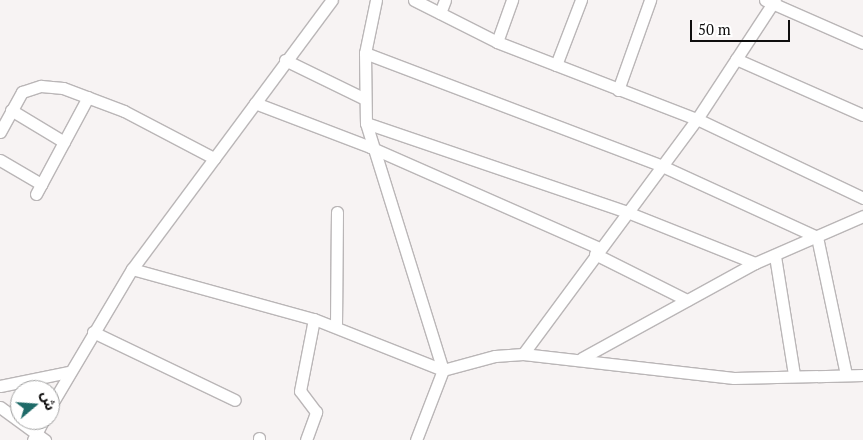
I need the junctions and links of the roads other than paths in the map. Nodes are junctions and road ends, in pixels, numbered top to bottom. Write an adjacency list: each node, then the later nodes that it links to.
1 (332, 0): 14 (street)
2 (376, 0): 12 (street)
3 (414, 0): 9 (street)
4 (445, 0): 9 (street)
5 (512, 0): 10 (street)
6 (581, 0): 15 (street)
7 (650, 0): 16 (street)
8 (771, 1): 11 (street); 13 (street)
9 (440, 13): 10 (street)
10 (497, 42): 15 (street)
11 (863, 44)
12 (365, 53): 18 (street); 29 (street)
13 (736, 59): 21 (street); 22 (street)
14 (285, 60): 18 (street); 19 (street)
15 (556, 66): 16 (street)
16 (618, 90): 22 (street)
17 (88, 96): 20 (street); 25 (street); 27 (street)
18 (365, 99): 23 (street)
19 (255, 103): 26 (street); 27 (street)
20 (11, 110): 24 (street); 25 (street)
21 (863, 115)
22 (697, 119): 29 (street); 30 (street)
23 (366, 123): 26 (street); 32 (street)
24 (0, 132)
25 (64, 142): 28 (street)
26 (370, 146): 35 (street); 45 (street)
27 (214, 158): 38 (street)
28 (0, 160)
29 (662, 166): 32 (street); 34 (street)
30 (863, 198)
31 (337, 212): 41 (street)
32 (627, 212): 35 (street); 37 (street)
33 (863, 216): 34 (street)
34 (817, 237): 36 (street); 48 (street)
35 (597, 251): 39 (street); 43 (street)
36 (775, 256): 37 (street); 47 (street)
37 (755, 264): 39 (street)
38 (132, 269): 40 (street); 42 (street)
39 (687, 300): 44 (street)
40 (314, 319): 41 (street); 55 (street)
41 (336, 326): 45 (street)
42 (93, 332): 46 (street); 52 (street)
43 (523, 354): 44 (street); 45 (street)
44 (582, 358): 47 (street)
45 (443, 370): 56 (street)
46 (68, 372): 50 (street); 51 (street)
47 (794, 375): 48 (street)
48 (846, 375): 49 (street)
49 (863, 375)
50 (0, 386)
51 (60, 388)
52 (234, 400)
53 (0, 407): 54 (street)
54 (38, 439)
55 (306, 440)
56 (416, 440)

